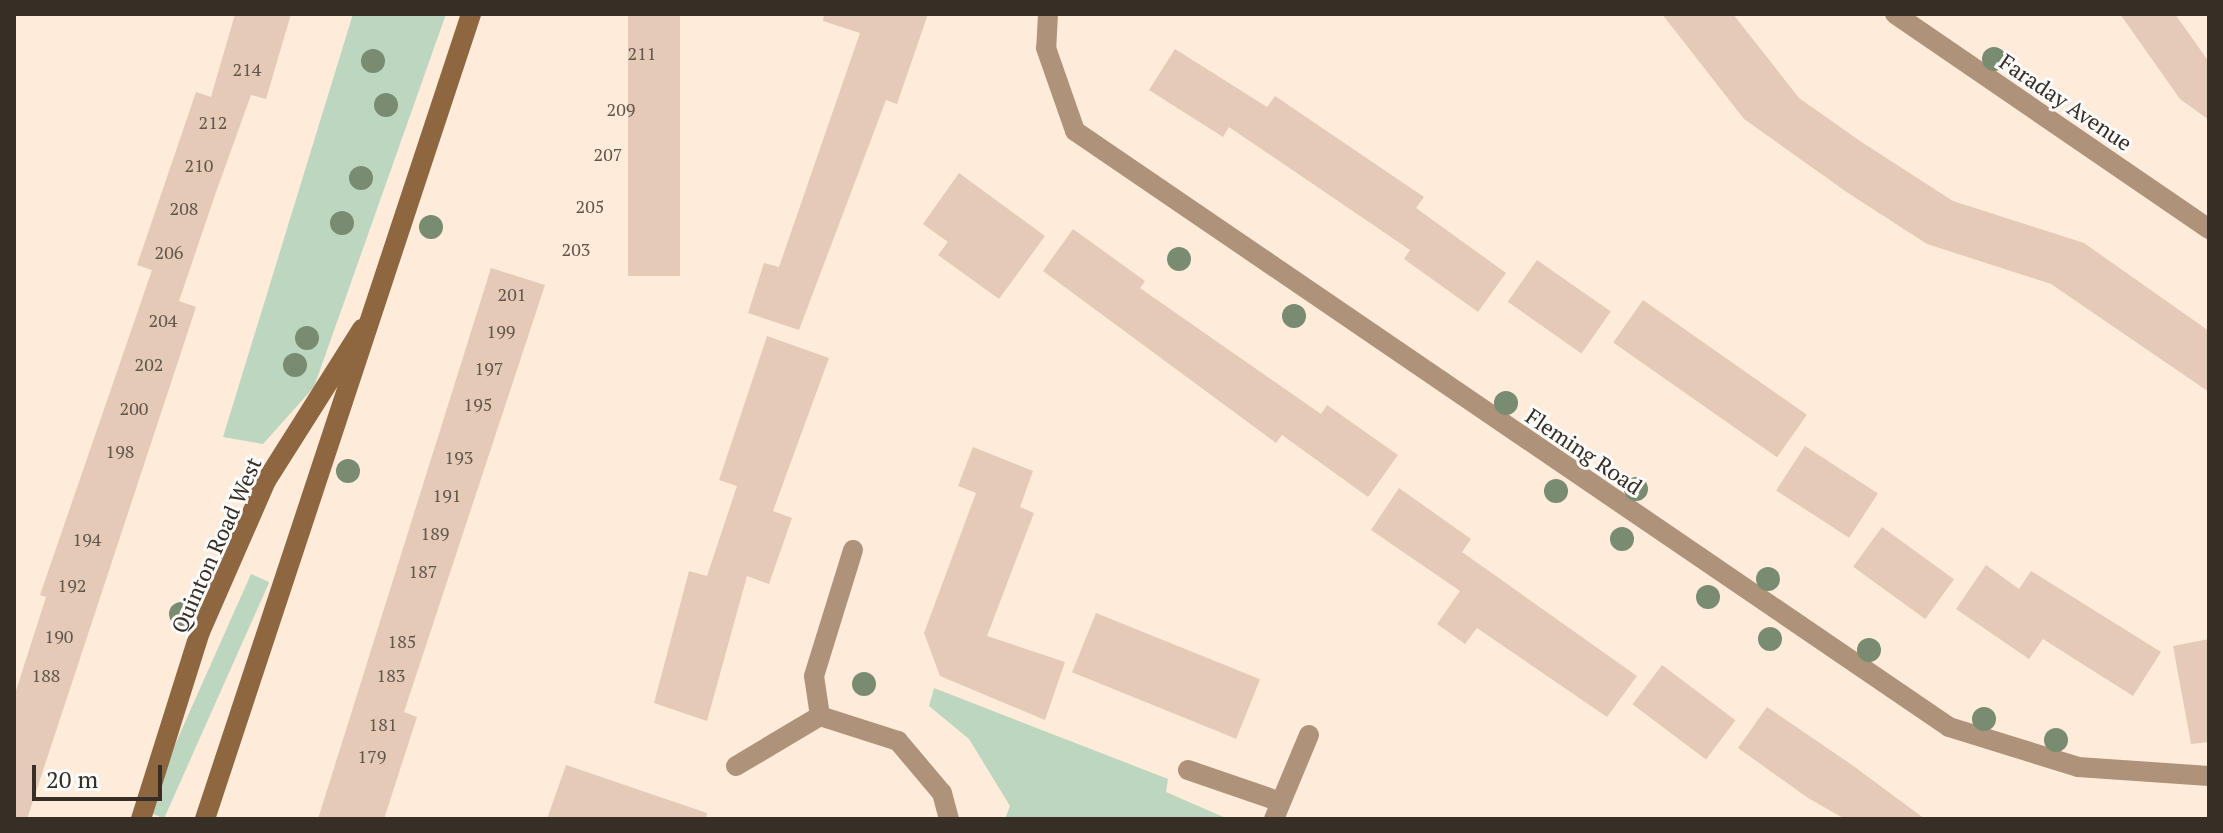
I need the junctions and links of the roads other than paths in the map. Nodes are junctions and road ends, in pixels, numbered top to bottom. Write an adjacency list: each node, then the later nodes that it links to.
1 (471, 14): 5 (street, Quinton Road West)
2 (1048, 14): 11 (street, Fleming Road)
3 (1895, 14): 4 (street, Faraday Avenue)
4 (2209, 229)
5 (375, 309): 13 (street, Quinton Road West); 14 (street, Quinton Road West)
6 (853, 550): 7 (street)
7 (820, 716): 9 (street); 15 (street)
8 (1309, 735): 12 (street)
9 (736, 766)
10 (1188, 770): 12 (street)
11 (2209, 776)
12 (1276, 810)
13 (141, 819)
14 (205, 819)
15 (949, 819)

